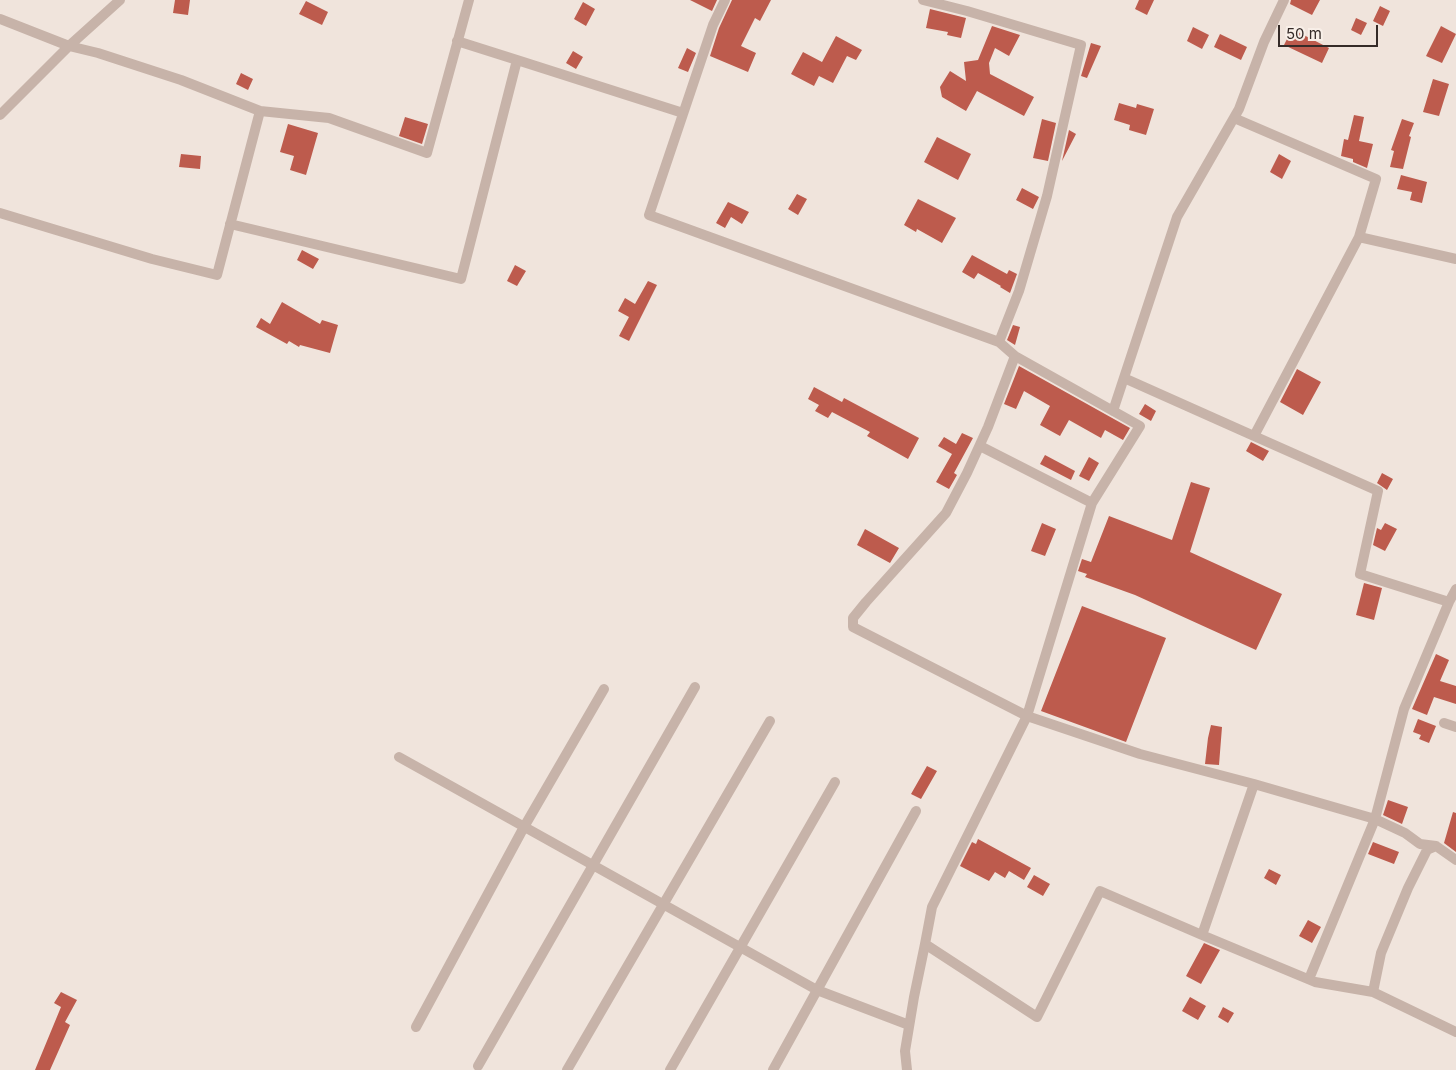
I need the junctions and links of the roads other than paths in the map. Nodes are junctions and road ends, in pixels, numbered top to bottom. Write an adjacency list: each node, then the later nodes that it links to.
1 (120, 0): 8 (street)
2 (468, 0): 7 (street)
3 (725, 0): 11 (street)
4 (923, 0): 18 (street)
5 (1284, 0): 13 (street)
6 (0, 20): 8 (street)
7 (457, 41): 9 (street); 10 (street)
8 (69, 46): 10 (street); 12 (street)
9 (517, 60): 11 (street); 15 (street)
10 (260, 111): 15 (street)
11 (683, 113): 18 (street)
12 (0, 115)
13 (1234, 118): 16 (street); 20 (street)
14 (0, 213): 15 (street)
15 (230, 224)
16 (1359, 237): 17 (street); 22 (street)
17 (1456, 259)
18 (999, 342): 19 (street)
19 (1015, 356): 21 (street); 23 (street)
20 (1124, 378): 21 (street); 22 (street)
21 (1113, 411): 24 (street)
22 (1254, 436): 26 (street)
23 (980, 446): 24 (street); 29 (street)
24 (1092, 503): 29 (street)
25 (1456, 589): 26 (street)
26 (1449, 602): 37 (street)
27 (695, 688): 41 (street)
28 (604, 689): 38 (street)
29 (1027, 716): 35 (street); 44 (street)
30 (770, 721): 42 (street)
31 (1444, 723): 32 (street)
32 (1456, 727)
33 (399, 757): 38 (street)
34 (835, 782): 45 (street)
35 (1254, 784): 37 (street); 43 (street)
36 (916, 811): 47 (street)
37 (1375, 818): 39 (street); 46 (street)
38 (524, 827): 41 (street); 50 (street)
39 (1436, 846): 40 (street); 48 (street)
40 (1456, 860)
41 (593, 865): 42 (street); 52 (street)
42 (663, 905): 45 (street); 53 (street)
43 (1202, 935): 44 (street); 46 (street)
44 (925, 944): 49 (street)
45 (740, 948): 47 (street); 54 (street)
46 (1309, 979): 48 (street)
47 (817, 990): 49 (street); 55 (street)
48 (1372, 992): 51 (street)
49 (909, 1025): 56 (street)
50 (416, 1027)
51 (1456, 1032)
52 (478, 1066)
53 (567, 1070)
54 (670, 1070)
55 (773, 1070)
56 (907, 1070)

